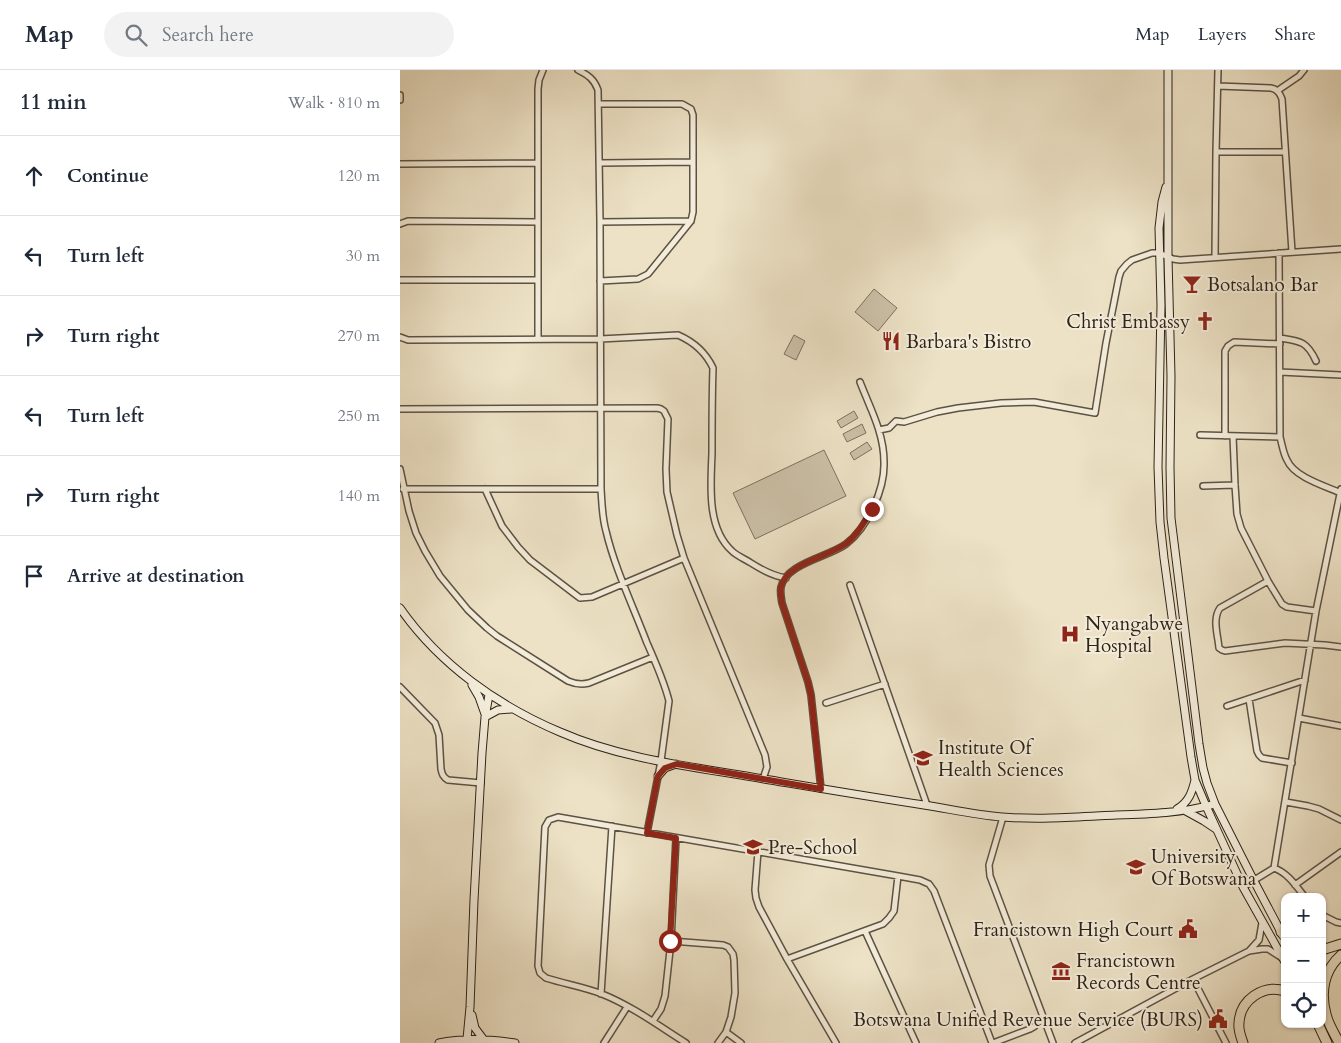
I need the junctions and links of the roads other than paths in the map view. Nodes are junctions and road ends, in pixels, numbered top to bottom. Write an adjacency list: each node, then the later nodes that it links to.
1 (543, 70): 14 (street)
2 (578, 70): 10 (street)
3 (1168, 70): 17 (street)
4 (1218, 70): 6 (street)
5 (1304, 70): 7 (street)
6 (1218, 86): 7 (street); 11 (street)
7 (1277, 91): 12 (street)
8 (400, 95): 9 (street)
9 (400, 100)
10 (599, 104): 13 (street); 15 (street)
11 (1216, 152): 12 (street); 27 (street)
12 (1285, 152): 23 (street)
13 (693, 162): 15 (street); 18 (street)
14 (538, 163): 16 (street); 19 (street)
15 (600, 163): 20 (street)
16 (400, 164)
17 (1168, 179): 24 (street); 26 (street)
18 (691, 221): 20 (street); 30 (street)
19 (538, 222): 21 (street); 29 (street)
20 (600, 222): 30 (street)
21 (400, 224)
22 (1341, 250): 23 (street)
23 (1292, 252): 25 (street)
24 (1159, 253): 26 (street); 41 (street); 80 (street)
25 (1278, 253): 27 (street); 34 (street)
26 (1168, 257): 27 (street); 84 (street)
27 (1216, 257)
28 (400, 280): 29 (street)
29 (538, 280): 32 (street)
30 (600, 281): 33 (street)
31 (400, 337): 32 (street)
32 (538, 339): 33 (street)
33 (600, 339): 38 (street); 54 (street)
34 (1280, 341): 35 (street); 36 (street); 43 (street)
35 (1316, 361)
36 (1280, 372): 37 (street); 45 (street)
37 (1341, 374)
38 (600, 408): 39 (street); 51 (street); 53 (street)
39 (400, 409)
40 (870, 409): 41 (street)
41 (879, 430): 54 (street)
42 (1200, 435): 43 (street)
43 (1225, 436): 44 (street)
44 (1234, 436): 45 (street); 47 (street)
45 (1280, 436): 52 (street)
46 (400, 469): 49 (street)
47 (1234, 485): 48 (street); 55 (street)
48 (1203, 486)
49 (403, 489): 50 (street); 62 (street)
50 (485, 489): 51 (street); 56 (street)
51 (600, 489): 56 (street)
52 (1341, 492): 59 (street)
53 (684, 558): 56 (street); 79 (street)
54 (786, 578): 82 (street)
55 (1268, 581): 59 (street); 60 (street)
56 (623, 584): 62 (street)
57 (850, 584): 65 (street)
58 (400, 608): 63 (street)
59 (1316, 611): 60 (street)
60 (1311, 644): 61 (street); 64 (street)
61 (1341, 647)
62 (653, 657): 75 (street)
63 (469, 679): 67 (street); 72 (street)
64 (1305, 680): 68 (street); 73 (street)
65 (885, 684): 69 (street); 85 (street)
66 (400, 687): 81 (street)
67 (489, 694): 71 (street); 72 (street)
68 (1249, 699): 70 (street); 76 (street)
69 (826, 703)
70 (1227, 706)
71 (512, 709): 72 (street); 75 (street)
72 (485, 717): 81 (street)
73 (1299, 718): 74 (street); 76 (street)
74 (1341, 726)
75 (661, 761): 77 (street); 78 (street)
76 (1292, 762): 83 (street)
77 (677, 764): 78 (street); 79 (street)
78 (658, 776): 93 (street)
79 (763, 779): 82 (street)
80 (1195, 780): 86 (street); 88 (street)
81 (481, 783): 120 (street)
82 (821, 789): 85 (street)
83 (1286, 802): 90 (street); 97 (street)
84 (1215, 804): 86 (street); 99 (street)
85 (927, 805): 89 (street)
86 (1206, 806): 87 (street); 92 (street)
87 (1183, 810): 88 (street); 92 (street)
88 (1172, 812): 89 (street)
89 (1003, 817): 123 (street)
90 (1341, 820)
91 (612, 826): 93 (street); 119 (street); 119 (street)
92 (1218, 831): 101 (street)
93 (647, 833): 94 (street)
94 (676, 838): 95 (street); 108 (street)
95 (758, 852): 98 (street); 115 (street)
96 (1341, 852): 100 (street)
97 (1274, 868): 99 (street); 100 (street)
98 (898, 876): 107 (street); 137 (street)
99 (1254, 881): 101 (street); 106 (street)
100 (1295, 885): 102 (street)
101 (1243, 887): 105 (street)
102 (1302, 893)
103 (1326, 916): 104 (street)
104 (1339, 921)
105 (1262, 923): 111 (street); 112 (street)
106 (1281, 930)
107 (865, 931): 115 (street); 136 (street)
108 (670, 941): 124 (street); 126 (street)
109 (1341, 944): 110 (highway)
110 (1326, 949)
111 (1249, 951): 114 (street); 116 (street)
112 (1281, 955)
113 (1341, 956): 117 (highway)
114 (1281, 958)
115 (787, 959): 135 (street)
116 (1193, 979): 139 (street); 140 (street)
117 (1324, 983)
118 (1281, 991): 141 (highway)
119 (601, 994): 121 (street)
120 (470, 1007): 127 (street); 128 (street)
121 (628, 1007): 124 (street); 131 (street)
122 (1326, 1016): 143 (highway)
123 (1043, 1018): 137 (street); 138 (street)
124 (653, 1021): 132 (street)
125 (1320, 1028): 142 (highway)
126 (726, 1032): 133 (street); 134 (street)
127 (467, 1039): 128 (street); 129 (street)
128 (484, 1040): 130 (street)
129 (440, 1043)
130 (515, 1043)
131 (604, 1043)
132 (686, 1043)
133 (718, 1043)
134 (741, 1043)
135 (836, 1043)
136 (916, 1043)
137 (992, 1043)
138 (1053, 1043)
139 (1075, 1043)
140 (1226, 1043)
141 (1243, 1043)
142 (1327, 1043)
143 (1339, 1043)

